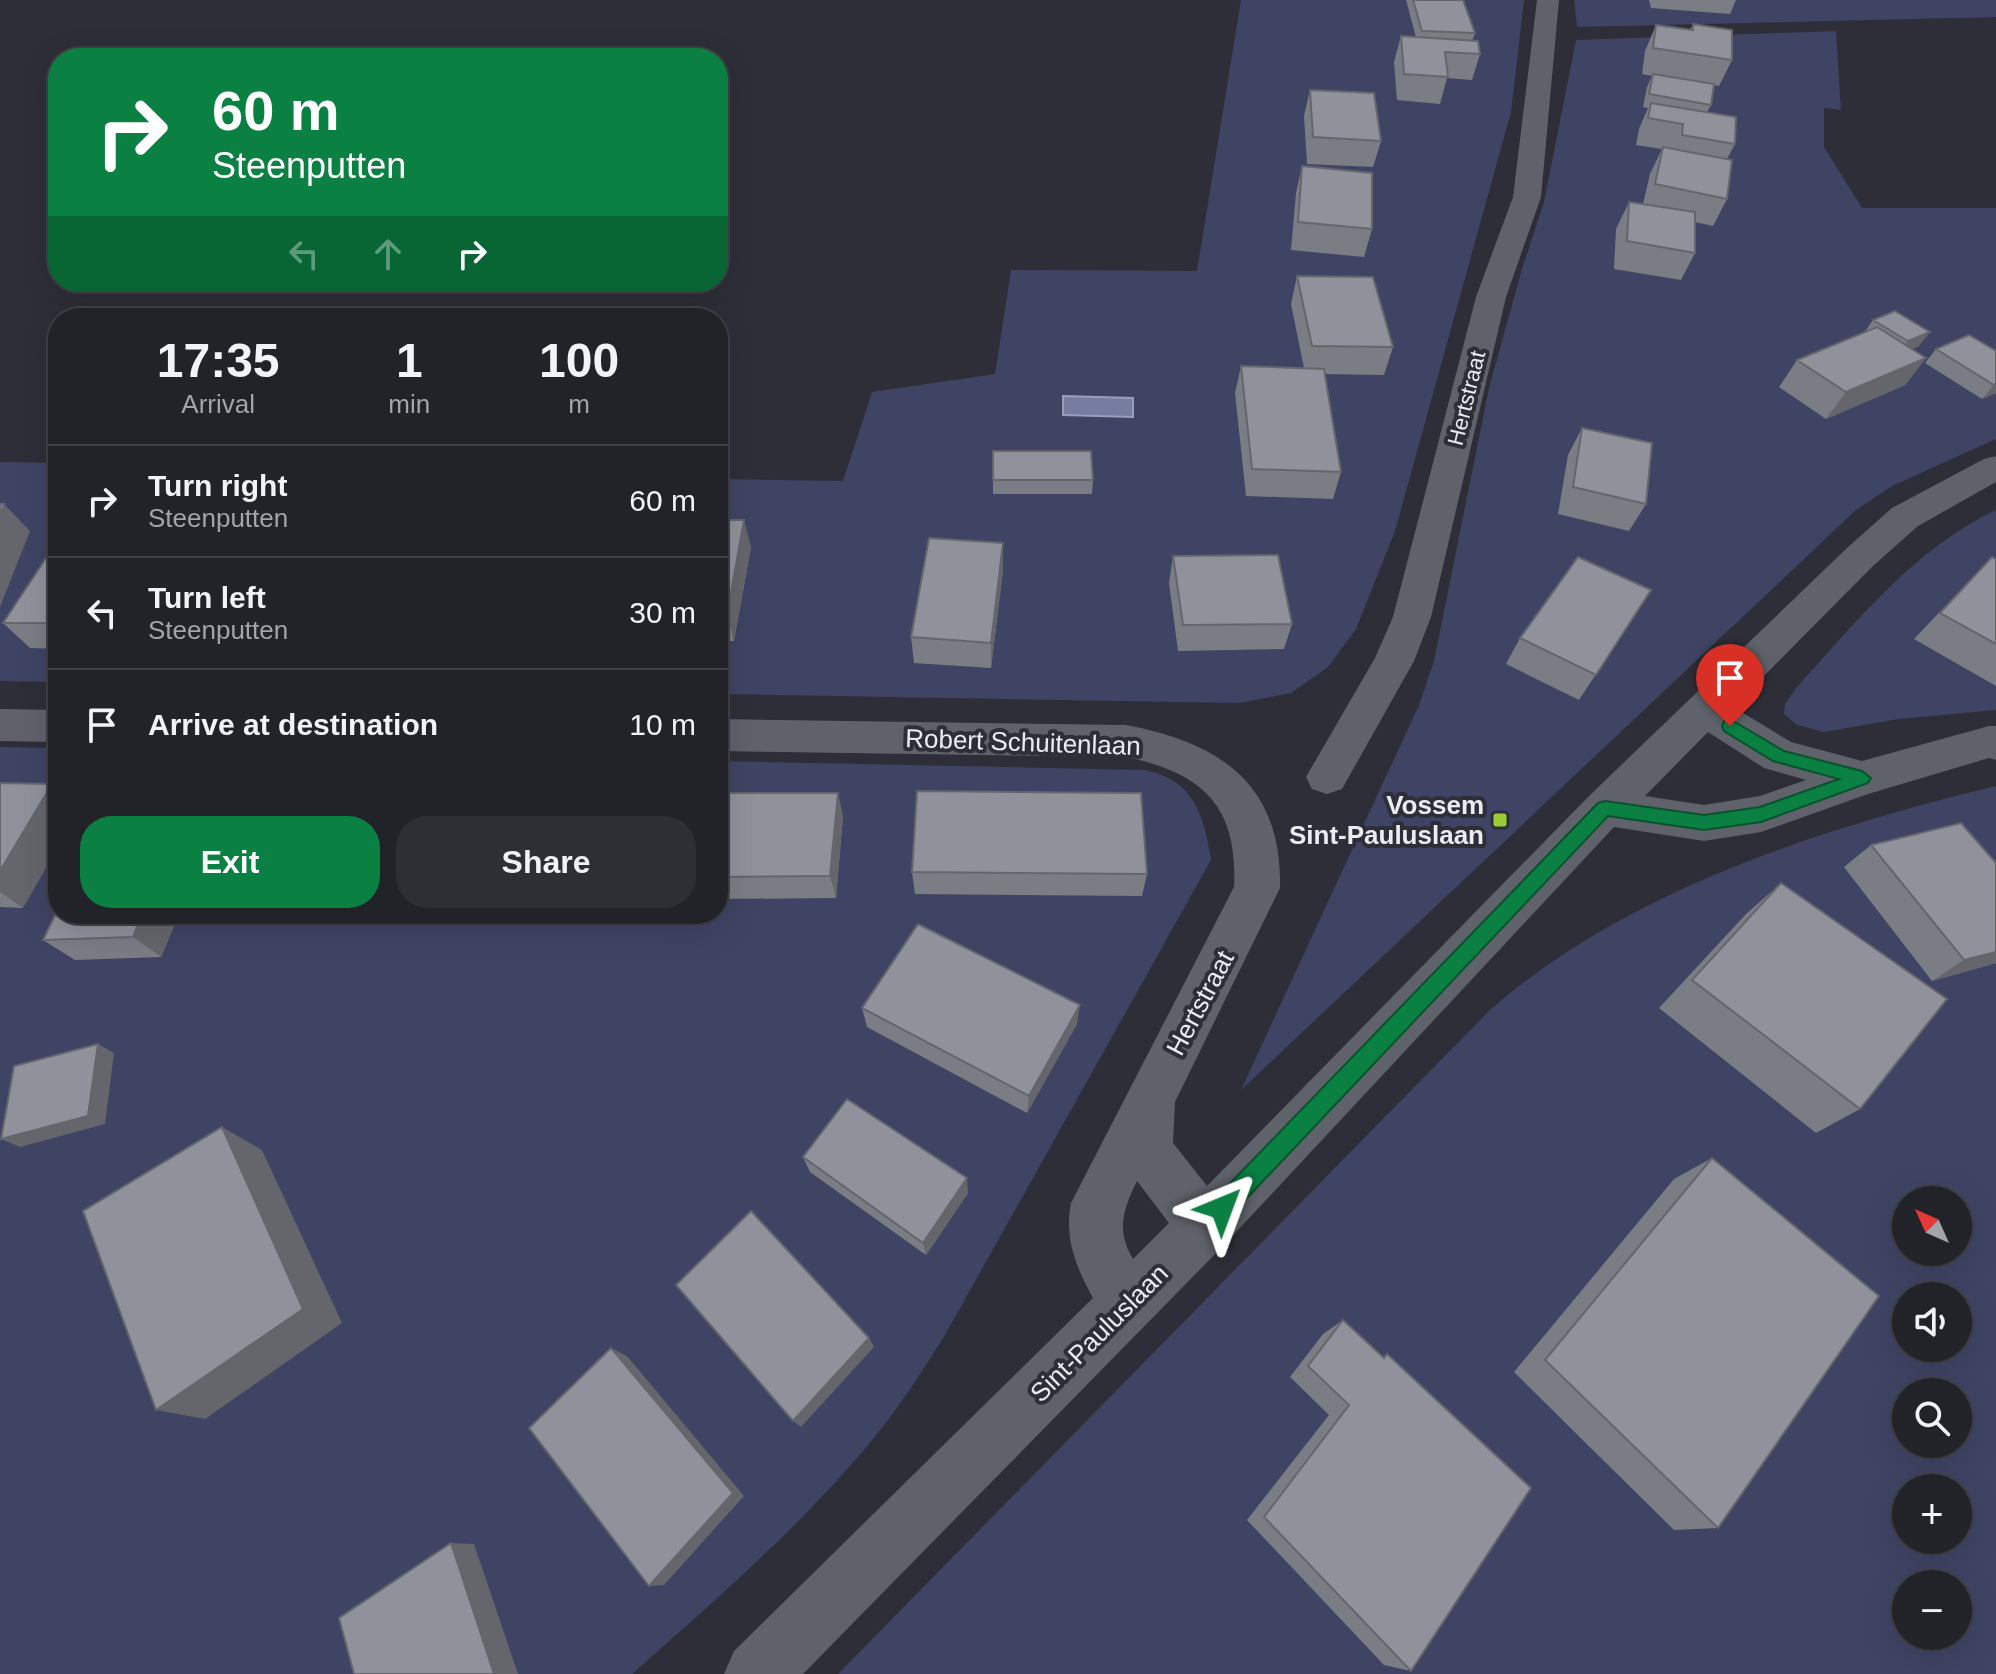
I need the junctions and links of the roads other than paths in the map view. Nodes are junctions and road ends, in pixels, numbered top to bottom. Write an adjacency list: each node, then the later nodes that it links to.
1 (1548, 0): 8 (street, Hertstraat)
2 (1996, 467): 3 (street, Sint-Pauluslaan)
3 (1706, 711): 9 (street); 10 (street, Sint-Pauluslaan)
4 (0, 725): 5 (street)
5 (48, 726)
6 (728, 735): 11 (street, Robert Schuitenlaan)
7 (1996, 743): 9 (street)
8 (1327, 777)
9 (1862, 778): 10 (street)
10 (1605, 808): 13 (street, Sint-Pauluslaan)
11 (1247, 913): 12 (street, Hertstraat)
12 (1152, 1093): 13 (street, Hertstraat); 14 (street, Hertstraat)
13 (1205, 1226): 14 (street, Sint-Pauluslaan)
14 (1128, 1303): 15 (street, Sint-Pauluslaan)
15 (757, 1674)

